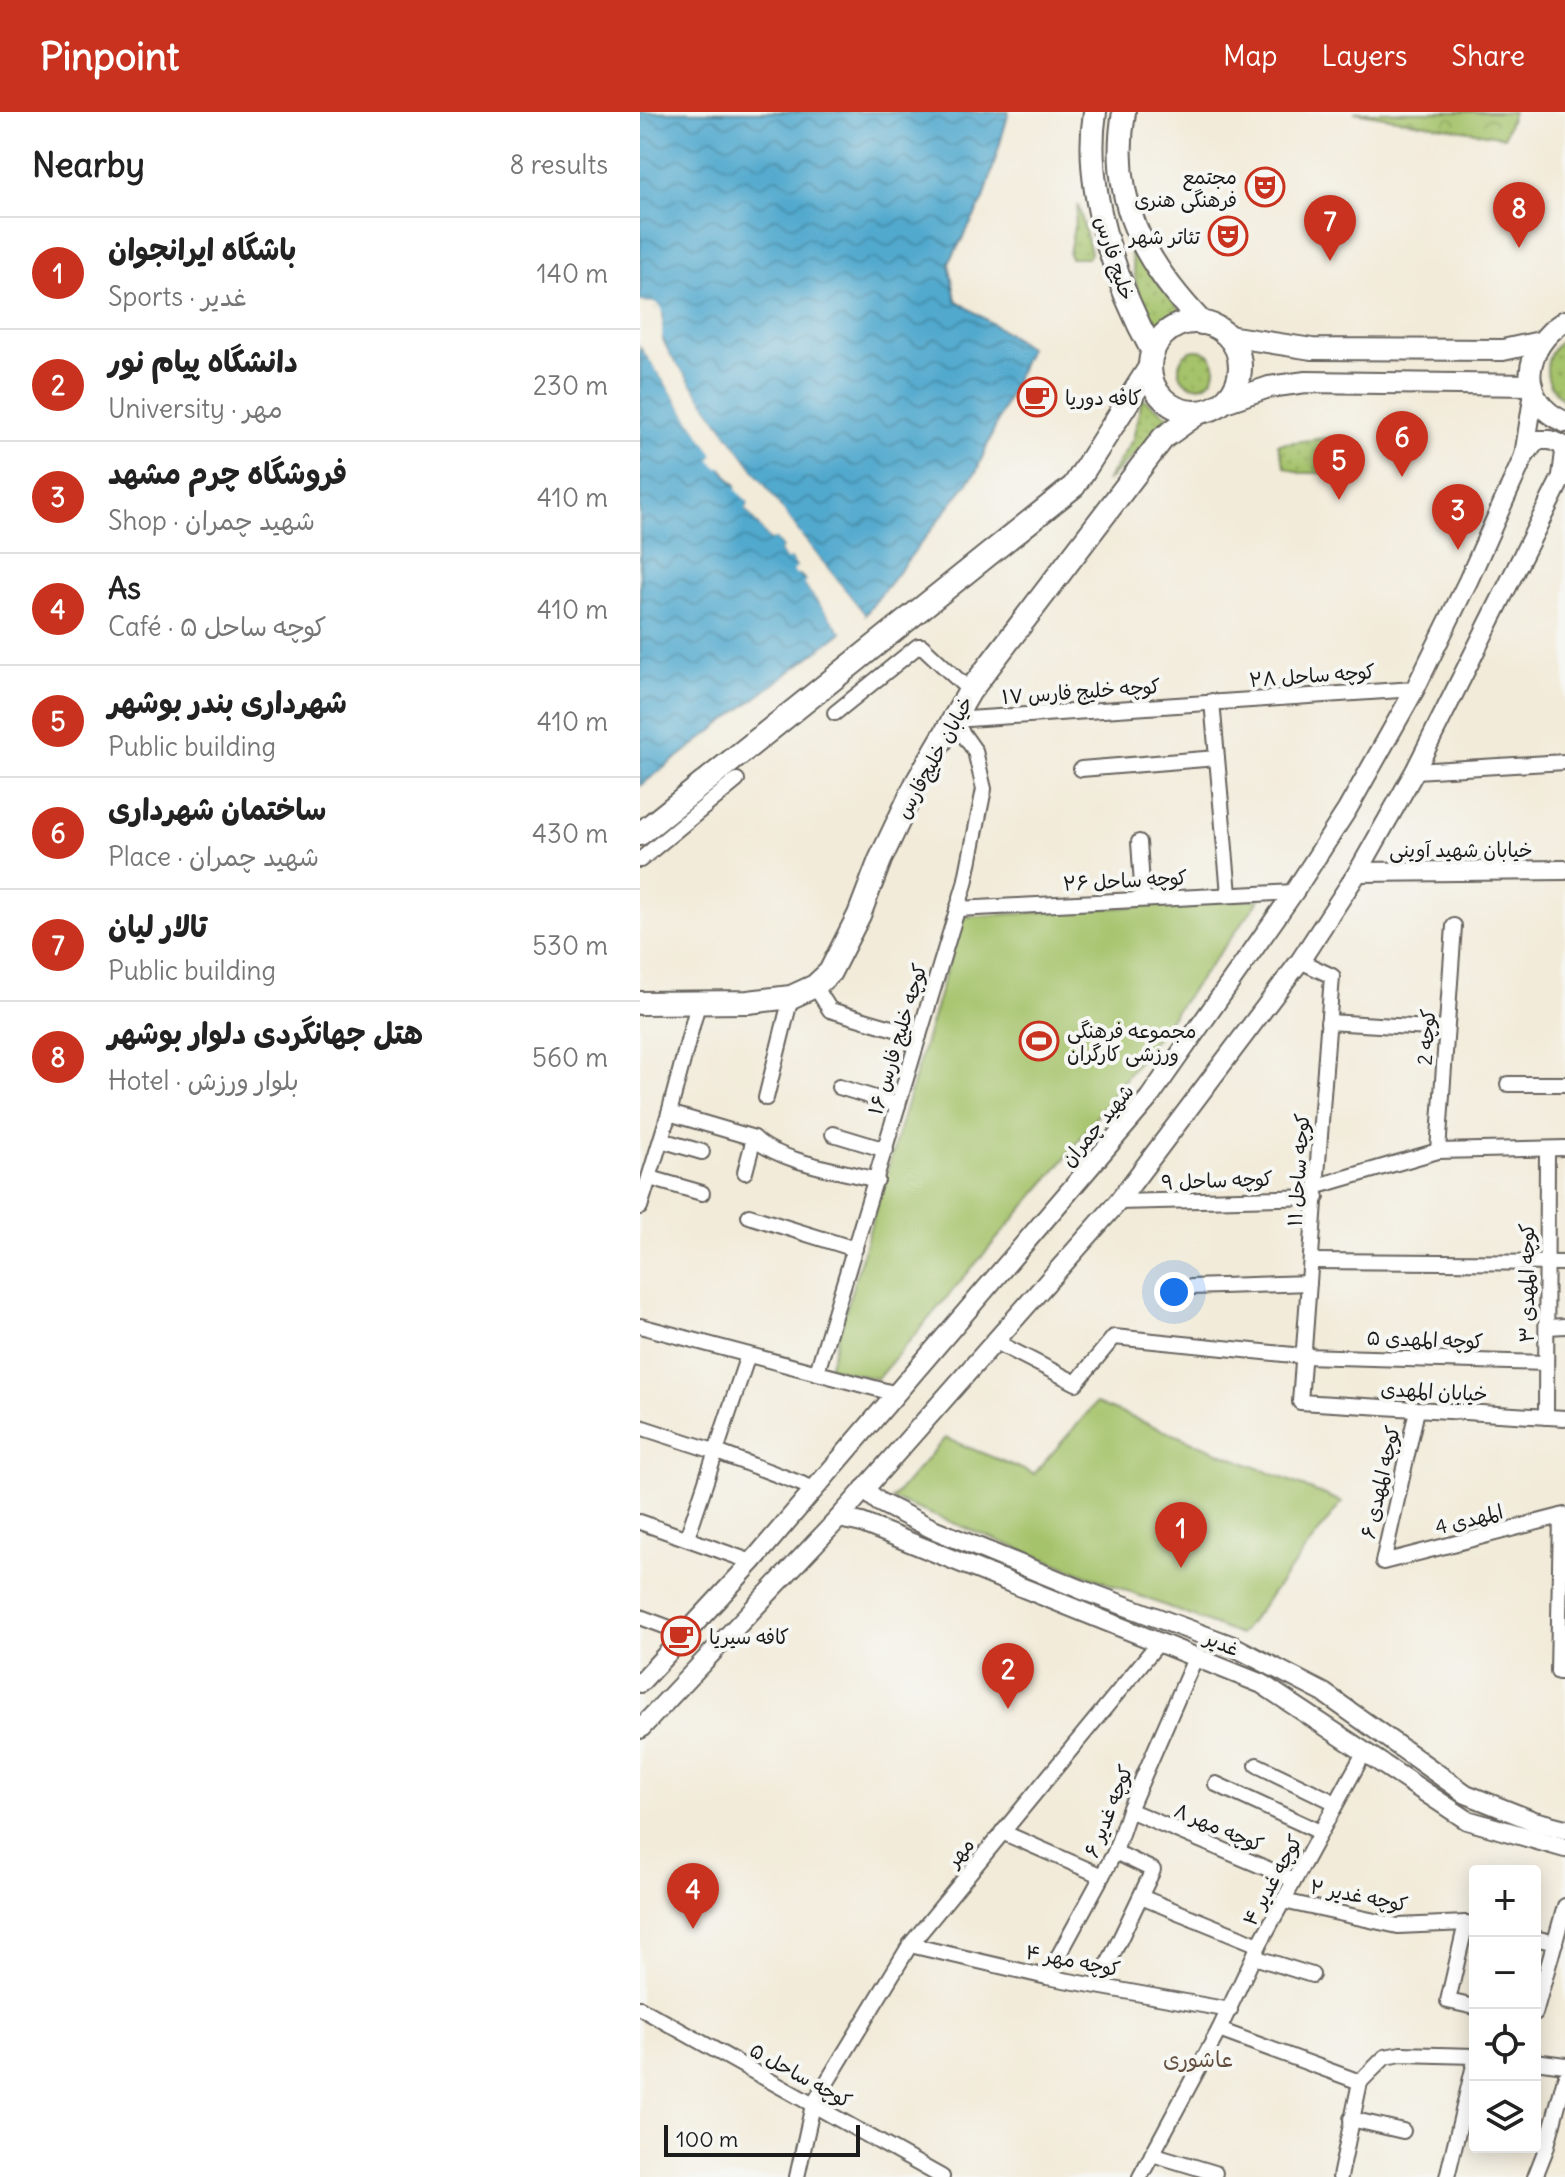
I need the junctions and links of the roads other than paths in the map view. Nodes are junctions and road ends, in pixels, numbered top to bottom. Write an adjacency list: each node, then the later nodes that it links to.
1 (1095, 112): 7 (main road, خلیج فارس)
2 (1124, 112): 4 (main road, خلیج فارس)
3 (1565, 321): 6 (main road)
4 (1202, 323): 5 (main road); 7 (main road)
5 (1228, 336): 6 (main road); 9 (main road)
6 (1540, 342): 8 (main road)
7 (1151, 359): 10 (main road); 24 (main road)
8 (1533, 388): 9 (main road); 11 (main road); 12 (street, شهید چمران)
9 (1225, 402): 10 (main road)
10 (1198, 413): 15 (main road, خیابان خلیج‌فارس)
11 (1565, 422)
12 (1524, 456): 13 (street); 14 (street, شهید چمران)
13 (1564, 474): 22 (street)
14 (1415, 689): 16 (street, کوچه ساحل ۲۸); 29 (street, شهید چمران)
15 (970, 691): 17 (street); 18 (main road, خیابان خلیج‌فارس)
16 (1212, 701): 18 (street, کوچه خلیج فارس ۱۷); 19 (street)
17 (835, 713)
18 (953, 720): 32 (street, کوچه خلیج فارس ۱۶); 35 (main road, خیابان خلیج‌فارس)
19 (1217, 758): 21 (street); 30 (street)
20 (1565, 762): 22 (street)
21 (1081, 769)
22 (1415, 771): 28 (street)
23 (737, 780): 26 (street)
24 (640, 834)
25 (1139, 842): 31 (street)
26 (640, 860)
27 (1565, 870): 28 (street, خیابان شهید آوینی)
28 (1358, 872): 34 (street)
29 (1294, 892): 30 (street, کوچه ساحل ۲۶); 80 (street, شهید چمران)
30 (1229, 894): 31 (street, کوچه ساحل ۲۶)
31 (1143, 899): 32 (street, کوچه ساحل ۲۶)
32 (957, 909): 41 (street, کوچه خلیج فارس ۱۶)
33 (1454, 926): 40 (street, کوچه 2)
34 (1300, 961): 39 (street, کوچه ساحل ۱۱); 63 (street)
35 (815, 986): 36 (main road, خیابان خلیج‌فارس); 41 (street)
36 (791, 997): 37 (main road, خیابان خلیج‌فارس); 45 (street)
37 (699, 1000): 38 (main road, خیابان خلیج‌فارس); 47 (street)
38 (640, 1003)
39 (1328, 1022): 40 (street); 61 (street, کوچه ساحل ۱۱)
40 (1446, 1029): 54 (street, کوچه 2)
41 (919, 1036): 46 (street, کوچه خلیج فارس ۱۶)
42 (1508, 1084): 43 (street)
43 (1565, 1084)
44 (839, 1087): 46 (street)
45 (766, 1098)
46 (898, 1105): 53 (street, کوچه خلیج فارس ۱۶)
47 (669, 1113): 49 (street); 50 (street)
48 (833, 1134): 53 (street)
49 (754, 1138): 58 (street); 60 (street)
50 (661, 1140): 56 (street); 57 (street)
51 (1565, 1148): 52 (street, کوچه ساحل ۹)
52 (1547, 1149): 54 (street, کوچه ساحل ۹); 68 (street, کوچه المهدی ۳)
53 (886, 1150): 60 (street, کوچه خلیج فارس ۱۶)
54 (1438, 1151): 61 (street, کوچه ساحل ۹)
55 (640, 1152): 57 (street)
56 (702, 1152)
57 (656, 1158): 59 (street)
58 (745, 1172)
59 (650, 1178): 62 (street); 64 (street)
60 (877, 1180): 66 (street, کوچه خلیج فارس ۱۶)
61 (1318, 1192): 63 (street, کوچه ساحل ۹); 67 (street, کوچه ساحل ۱۱)
62 (702, 1193)
63 (1118, 1202): 75 (street)
64 (640, 1205)
65 (749, 1216): 66 (street)
66 (855, 1249): 79 (street, کوچه خلیج فارس ۱۶)
67 (1311, 1261): 68 (street); 70 (street, کوچه ساحل ۱۱)
68 (1546, 1263): 69 (street); 74 (street, کوچه المهدی ۳)
69 (1565, 1263)
70 (1309, 1283): 71 (street); 77 (street, کوچه ساحل ۱۱)
71 (1191, 1287)
72 (640, 1326): 76 (street)
73 (1565, 1326): 74 (street)
74 (1547, 1327): 78 (street, کوچه المهدی ۳)
75 (996, 1342): 77 (street, کوچه المهدی ۵); 88 (street)
76 (748, 1355): 79 (street); 86 (street)
77 (1303, 1356): 78 (street, کوچه المهدی ۵); 81 (street, کوچه ساحل ۱۱)
78 (1546, 1363): 83 (street, کوچه المهدی ۳)
79 (817, 1372): 80 (street)
80 (897, 1394): 87 (street, شهید چمران)
81 (1300, 1402): 82 (street, خیابان المهدی)
82 (1417, 1410): 83 (street, خیابان المهدی); 97 (street, کوچه المهدی ۶)
83 (1546, 1417): 84 (street, خیابان المهدی)
84 (1565, 1418)
85 (640, 1427): 86 (street)
86 (717, 1452): 87 (street); 94 (street)
87 (815, 1489): 96 (street, شهید چمران)
88 (864, 1489): 89 (street, غدیر); 91 (street)
89 (900, 1513): 93 (street); 110 (street, غدیر)
90 (1563, 1515): 95 (street); 97 (street, المهدی 4)
91 (839, 1518): 93 (street, غدیر); 104 (street)
92 (640, 1522): 94 (street)
93 (889, 1534): 100 (street, غدیر)
94 (687, 1538): 96 (street)
95 (1562, 1561): 102 (street)
96 (752, 1562): 99 (street, شهید چمران)
97 (1383, 1562)
98 (640, 1617): 99 (street)
99 (686, 1634): 103 (street, شهید چمران)
100 (1160, 1641): 101 (street, غدیر); 111 (street, مهر)
101 (1196, 1656): 105 (street, غدیر); 109 (street, کوچه غدیر ۶)
102 (1562, 1672)
103 (640, 1683)
104 (640, 1729)
105 (1365, 1751): 108 (street, کوچه غدیر ۴); 113 (street, غدیر)
106 (1257, 1765): 108 (street)
107 (1216, 1784): 112 (street)
108 (1336, 1803): 112 (street, کوچه غدیر ۴)
109 (1129, 1810): 114 (street, کوچه غدیر ۶); 116 (street, کوچه مهر ۸)
110 (1565, 1829)
111 (1002, 1832): 115 (street); 123 (street, مهر)
112 (1320, 1832): 116 (street, کوچه غدیر ۴)
113 (1565, 1848)
114 (1115, 1852): 115 (street, کوچه غدیر ۶); 117 (street)
115 (1102, 1876): 126 (street, کوچه غدیر ۶)
116 (1294, 1880): 118 (street, کوچه غدیر ۴)
117 (1141, 1897): 124 (street); 127 (street)
118 (1283, 1901): 120 (street, کوچه غدیر ۲); 124 (street, کوچه غدیر ۴)
119 (1565, 1906): 122 (street)
120 (1469, 1924)
121 (1469, 1931): 128 (street)
122 (1559, 1934): 130 (street)
123 (910, 1945): 126 (street, کوچه مهر ۴); 139 (street, مهر)
124 (1256, 1951): 125 (street); 131 (street, کوچه غدیر ۴)
125 (1312, 1975)
126 (1047, 1977): 127 (street, کوچه مهر ۴)
127 (1098, 1985): 131 (street, کوچه مهر ۴)
128 (1469, 2006)
129 (640, 2008): 139 (street, کوچه ساحل ۵)
130 (1536, 2009)
131 (1230, 2010): 132 (street, کوچه غدیر ۴)
132 (1219, 2030): 138 (street); 142 (street, کوچه غدیر ۴)
133 (1469, 2059): 138 (street)
134 (1541, 2062): 135 (street)
135 (1565, 2065)
136 (1565, 2078): 149 (street)
137 (1470, 2081): 148 (street)
138 (1360, 2082): 140 (street)
139 (813, 2105): 144 (street, مهر); 145 (street, کوچه ساحل ۵)
140 (1351, 2119): 141 (street); 147 (street)
141 (1403, 2131)
142 (1152, 2154): 143 (street); 146 (street, کوچه غدیر ۴)
143 (1215, 2173)
144 (797, 2177)
145 (942, 2177)
146 (1140, 2177)
147 (1340, 2177)
148 (1447, 2177)
149 (1535, 2177)

